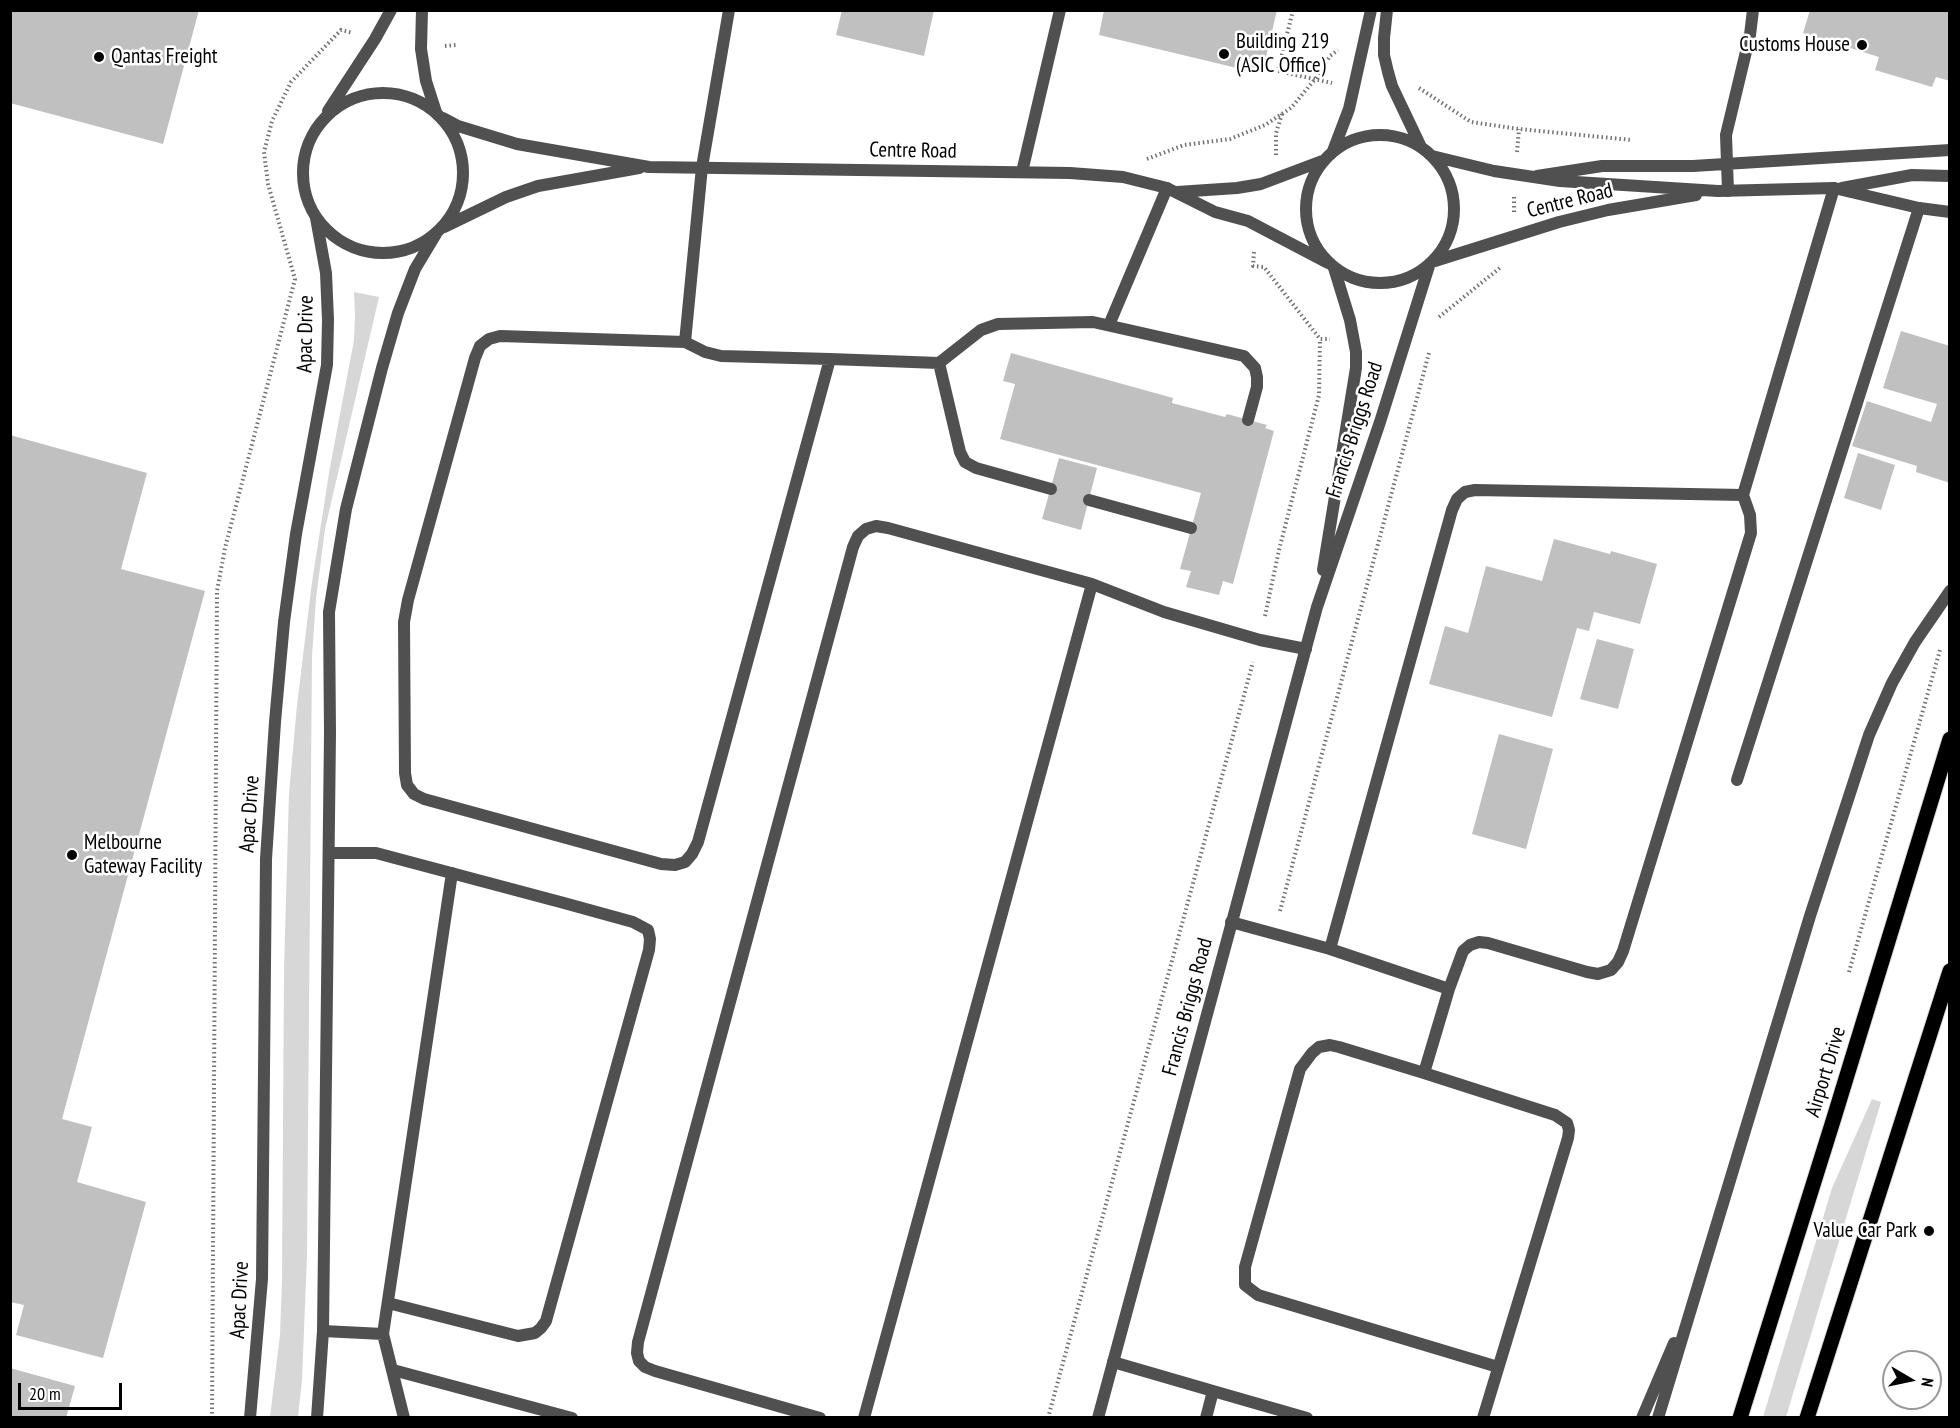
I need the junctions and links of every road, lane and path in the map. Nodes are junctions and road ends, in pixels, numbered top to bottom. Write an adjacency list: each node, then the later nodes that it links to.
1 (391, 10): 10 (street)
2 (422, 10): 12 (street)
3 (729, 10): 26 (street)
4 (1060, 10): 27 (street)
5 (1293, 10): 13 (path)
6 (1371, 10): 9 (street)
7 (1387, 10): 14 (street)
8 (1753, 10): 24 (street)
9 (1365, 33): 13 (path); 15 (street)
10 (375, 39): 17 (street); 78 (path)
11 (456, 45): 12 (path)
12 (421, 49): 16 (street)
13 (1314, 80): 15 (path); 28 (path)
14 (1392, 86): 18 (path); 20 (street)
15 (1354, 87): 22 (street)
16 (440, 116): 17 (street); 25 (street, Centre Road); 37 (street)
17 (318, 127): 36 (street)
18 (1519, 129): 19 (path); 29 (path)
19 (1641, 141)
20 (1421, 147): 22 (street); 23 (street)
21 (1950, 150): 24 (street)
22 (1329, 156): 32 (street, Centre Road); 40 (street)
23 (1432, 156): 29 (street, Centre Road); 39 (street)
24 (1727, 164): 29 (street); 33 (street)
25 (649, 167): 26 (street, Centre Road); 37 (street, Centre Road)
26 (702, 167): 27 (street, Centre Road); 44 (street)
27 (1022, 172): 28 (street, Centre Road)
28 (1111, 176): 32 (street, Centre Road)
29 (1521, 176): 33 (street, Centre Road); 38 (path)
30 (1950, 176): 31 (street, Centre Road)
31 (1836, 188): 33 (street, Centre Road); 34 (street, Centre Road); 50 (street)
32 (1171, 190): 40 (street, Centre Road); 41 (street)
33 (1723, 191): 38 (street, Centre Road)
34 (1918, 208): 35 (street, Centre Road); 60 (street)
35 (1950, 212)
36 (316, 218): 37 (street); 79 (street, Apac Drive)
37 (438, 232): 61 (street)
38 (1517, 234): 39 (street, Centre Road); 42 (path)
39 (1432, 263): 40 (street); 55 (street, Francis Briggs Road)
40 (1331, 266): 55 (street, Francis Briggs Road)
41 (1109, 325): 47 (street); 48 (street)
42 (1436, 326)
43 (1320, 339): 57 (path)
44 (685, 342): 46 (street); 46 (street)
45 (1431, 348): 64 (path)
46 (830, 359): 47 (street)
47 (939, 363): 49 (street)
48 (1248, 420)
49 (1051, 489)
50 (1743, 495): 65 (street); 68 (street)
51 (1089, 500): 52 (street)
52 (1191, 528)
53 (1092, 584): 57 (street); 83 (street); 84 (street)
54 (1950, 591): 70 (street)
55 (1317, 607): 58 (street, Francis Briggs Road)
56 (1943, 639): 67 (path)
57 (1260, 640): 58 (street); 85 (path)
58 (1306, 649): 63 (street, Francis Briggs Road)
59 (1950, 739): 92 (main road, Airport Drive)
60 (1737, 780)
61 (329, 853): 62 (street); 72 (street)
62 (452, 873): 71 (street); 71 (street)
63 (1231, 922): 64 (street); 74 (street, Francis Briggs Road)
64 (1274, 934): 65 (street)
65 (1330, 950): 68 (street)
66 (1950, 971): 93 (main road)
67 (1849, 972)
68 (1449, 989): 69 (street)
69 (1424, 1073): 75 (street); 75 (street)
70 (1699, 1284): 90 (street); 91 (street)
71 (388, 1303): 73 (street)
72 (323, 1331): 73 (street); 80 (street)
73 (383, 1334): 76 (street)
74 (1113, 1362): 77 (street); 86 (street, Francis Briggs Road)
75 (1498, 1366): 89 (street)
76 (393, 1370): 81 (street); 82 (street)
77 (1213, 1391): 87 (street); 88 (street)
78 (212, 1418)
79 (250, 1418)
80 (317, 1418)
81 (404, 1418)
82 (572, 1418)
83 (820, 1418)
84 (864, 1418)
85 (1048, 1418)
86 (1098, 1418)
87 (1206, 1418)
88 (1307, 1418)
89 (1483, 1418)
90 (1642, 1418)
91 (1658, 1418)
92 (1740, 1418)
93 (1807, 1418)

